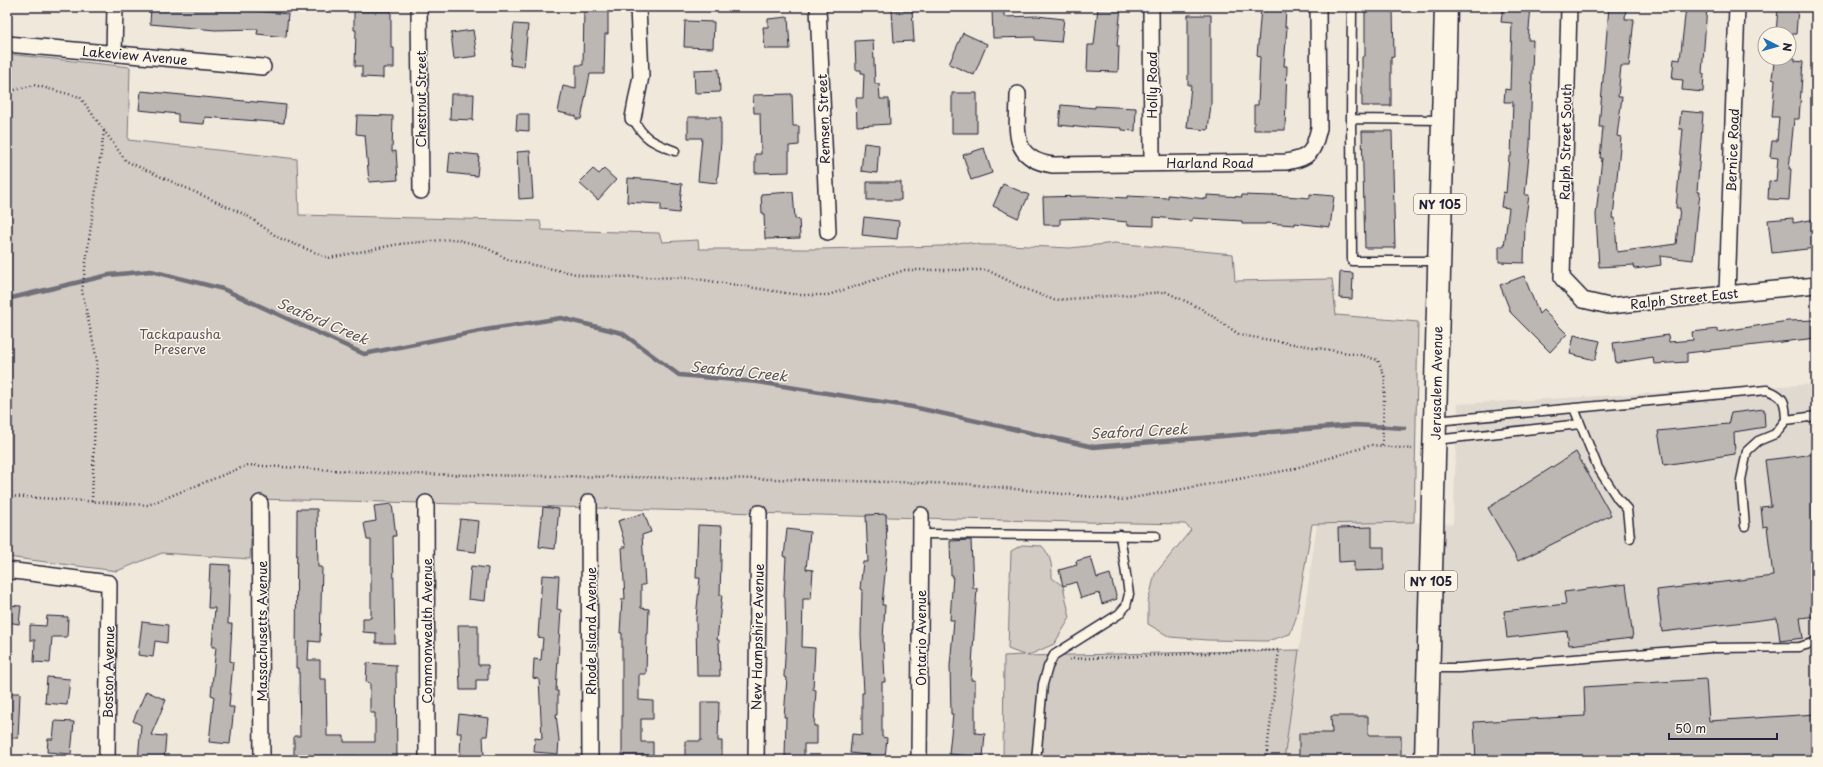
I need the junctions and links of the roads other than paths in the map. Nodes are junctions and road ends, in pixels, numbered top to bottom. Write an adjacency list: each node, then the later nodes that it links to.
1 (115, 7): 12 (street)
2 (419, 7): 20 (street, Chestnut Street)
3 (638, 7): 15 (street)
4 (818, 7): 21 (street, Remsen Street)
5 (1151, 7): 19 (street, Holly Road)
6 (1318, 7): 19 (street, Harland Road)
7 (1352, 7): 16 (lane)
8 (1446, 7): 17 (main road, Jerusalem Avenue / NY 105)
9 (1569, 7): 23 (street, Ralph Street South)
10 (1737, 7): 25 (street, Bernice Road)
11 (7, 44): 12 (street, Lakeview Avenue)
12 (114, 54): 13 (street, Lakeview Avenue)
13 (263, 67)
14 (1018, 94): 19 (street, Harland Road)
15 (632, 118): 18 (lane)
16 (1351, 119): 17 (lane); 22 (lane)
17 (1442, 120): 22 (main road, Jerusalem Avenue / NY 105)
18 (675, 151)
19 (1152, 162)
20 (420, 191)
21 (828, 232)
22 (1439, 261): 30 (main road, Jerusalem Avenue / NY 105)
23 (1562, 278): 25 (street, Ralph Street East)
24 (1816, 284): 25 (street, Ralph Street East)
25 (1728, 293)
26 (1574, 408): 28 (lane); 29 (lane); 30 (lane)
27 (1816, 416): 28 (lane)
28 (1786, 420): 36 (lane)
29 (1580, 424): 30 (lane); 40 (lane)
30 (1435, 431): 43 (main road, Jerusalem Avenue / NY 105)
31 (589, 502): 47 (street, Rhode Island Avenue)
32 (260, 503): 45 (street, Massachusetts Avenue)
33 (426, 503): 46 (street, Commonwealth Avenue)
34 (758, 513): 48 (street, New Hampshire Avenue)
35 (921, 515): 37 (street, Ontario Avenue)
36 (1745, 526)
37 (920, 534): 38 (lane); 49 (street, Ontario Avenue)
38 (1120, 535): 39 (lane); 50 (lane)
39 (1156, 536)
40 (1630, 538)
41 (7, 570): 44 (street, Boston Avenue)
42 (1816, 642): 43 (lane)
43 (1428, 668): 51 (main road, Jerusalem Avenue / NY 105)
44 (107, 760)
45 (262, 760)
46 (427, 760)
47 (590, 760)
48 (756, 760)
49 (918, 760)
50 (1036, 760)
51 (1426, 760)

